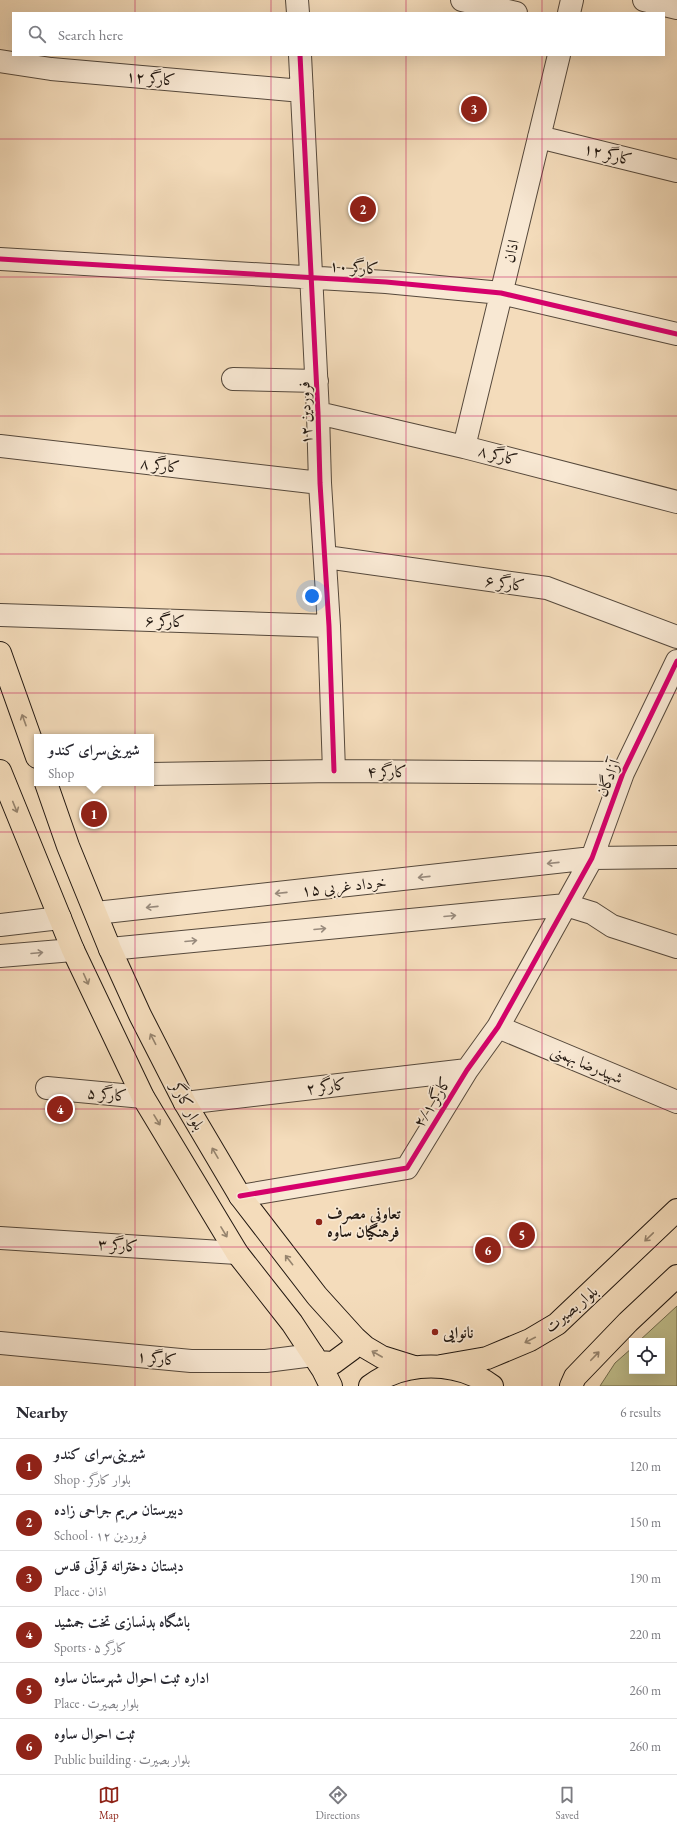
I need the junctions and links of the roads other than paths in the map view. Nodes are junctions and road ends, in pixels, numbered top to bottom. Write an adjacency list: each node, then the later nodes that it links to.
1 (297, 0): 6 (street)
2 (462, 0): 7 (street)
3 (572, 0): 8 (street)
4 (644, 0): 5 (street)
5 (677, 8)
6 (298, 12)
7 (512, 12)
8 (569, 12)
9 (300, 56): 12 (street, ۱۲ فروردین)
10 (559, 56): 13 (street, اذان)
11 (0, 61): 12 (street, کارگر ۱۲)
12 (302, 92): 16 (street, ۱۲ فروردین)
13 (539, 137): 14 (street, کارگر ۱۲); 17 (street, اذان)
14 (677, 171)
15 (0, 259): 16 (street, کارگر ۱۰)
16 (311, 278): 17 (street, کارگر ۱۰); 20 (street, ۱۲ فروردین)
17 (501, 293): 18 (street, کارگر ۱۰); 23 (street, اذان)
18 (677, 334)
19 (233, 379): 20 (street)
20 (316, 381): 21 (street, ۱۲ فروردین)
21 (318, 413): 23 (street, کارگر ۸); 24 (street, ۱۲ فروردین)
22 (0, 446): 24 (street, کارگر ۸)
23 (464, 447): 25 (street, کارگر ۸)
24 (320, 483): 26 (street, ۱۲ فروردین)
25 (677, 502)
26 (326, 557): 28 (street, ۱۲ فروردین); 29 (street, کارگر ۶)
27 (0, 615): 28 (street, کارگر ۶)
28 (329, 626): 34 (street, ۱۲ فروردین)
29 (677, 637)
30 (0, 653): 32 (main road, one-way to 30)
31 (677, 661): 35 (street, آزادگان)
32 (34, 749)
33 (0, 771): 42 (main road, بلوار کارگر, one-way to 42)
34 (334, 771): 35 (street, کارگر ۴); 36 (street, کارگر ۴)
35 (623, 773): 39 (street, آزادگان)
36 (154, 774)
37 (47, 786): 41 (main road, بلوار کارگر)
38 (677, 857): 39 (street, ۱۵ خرداد غربی)
39 (592, 858): 40 (street, آزادگان); 41 (street, ۱۵ خرداد غربی, one-way to 41)
40 (566, 905): 44 (street); 45 (street, one-way to 40); 48 (street, کارگر ۲/۱)
41 (96, 913): 45 (main road, بلوار کارگر)
42 (60, 918): 43 (street); 46 (main road, بلوار کارگر)
43 (0, 925)
44 (677, 947)
45 (110, 949): 53 (main road, بلوار کارگر, one-way to 45)
46 (73, 950): 47 (street, one-way to 46); 51 (main road, بلوار کارگر, one-way to 51)
47 (0, 956)
48 (498, 1027): 49 (street, کارگر ۲/۱); 52 (street, شهیدرضا بهمنی)
49 (468, 1070): 53 (street, کارگر ۲); 54 (street, کارگر ۲/۱)
50 (47, 1088): 51 (street, کارگر ۵)
51 (143, 1097): 57 (main road, بلوار کارگر, one-way to 57)
52 (677, 1102)
53 (185, 1103): 54 (main road, بلوار کارگر, one-way to 53)
54 (240, 1196): 59 (main road, بلوار کارگر, one-way to 54)
55 (677, 1210): 62 (main road, بلوار بصیرت, one-way to 62)
56 (0, 1238): 57 (street, کارگر ۳)
57 (237, 1253): 61 (main road, بلوار کارگر)
58 (677, 1276): 67 (main road, one-way to 58)
59 (355, 1338): 61 (main road); 63 (main road, بلوار کارگر, one-way to 59)
60 (0, 1343): 61 (street, کارگر ۱)
61 (316, 1359): 64 (main road, بلوار کارگر)
62 (441, 1366): 63 (main road); 66 (main road)
63 (414, 1367): 65 (main road)
64 (330, 1386)
65 (370, 1386)
66 (492, 1386)
67 (571, 1386)

